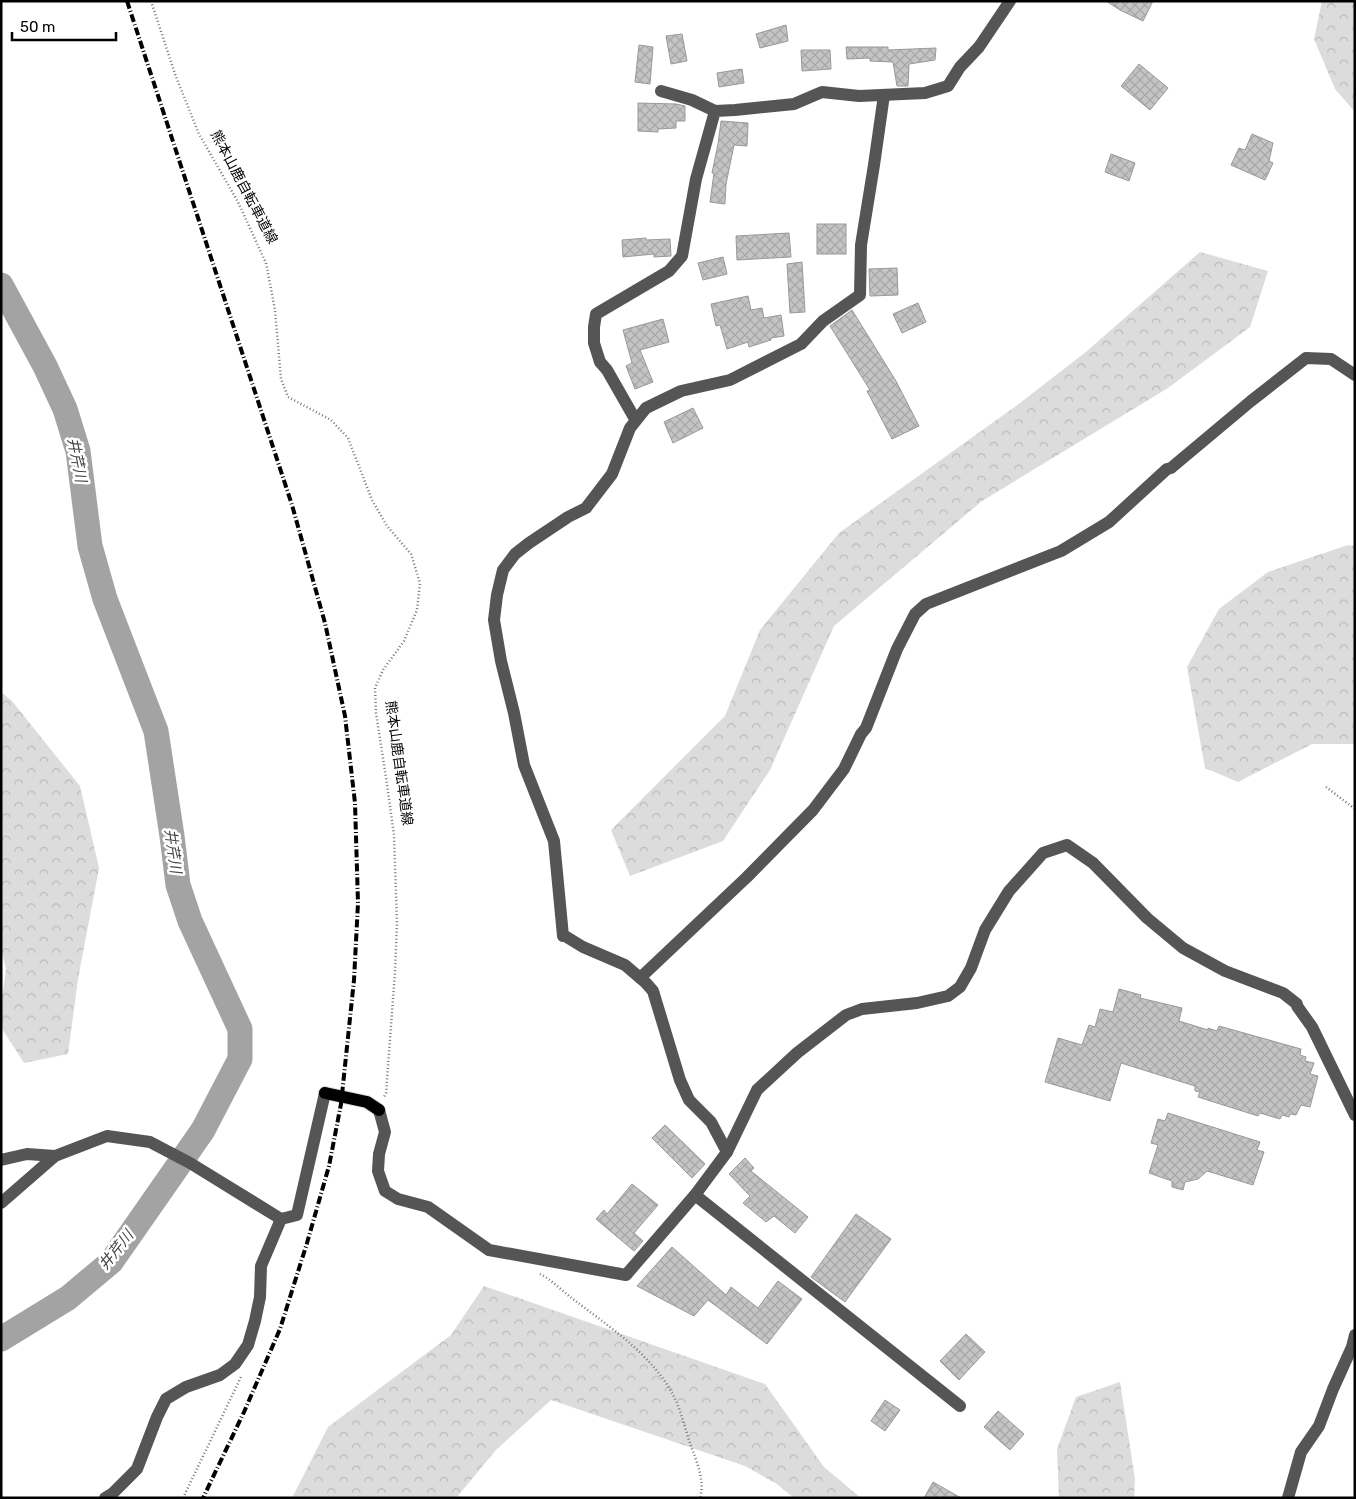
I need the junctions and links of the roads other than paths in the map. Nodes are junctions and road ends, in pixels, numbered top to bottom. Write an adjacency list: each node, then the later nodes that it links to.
1 (1010, 1): 3 (street)
2 (661, 91): 4 (street)
3 (884, 95): 4 (street); 6 (street)
4 (715, 111): 6 (street)
5 (1355, 375): 7 (street)
6 (635, 419): 7 (street)
7 (640, 978): 11 (street)
8 (325, 1093): 9 (main road); 16 (street)
9 (379, 1110): 14 (street)
10 (1355, 1115): 11 (street)
11 (727, 1152): 14 (street)
12 (55, 1156): 13 (street); 15 (street); 16 (street)
13 (1, 1160)
14 (695, 1195): 18 (street)
15 (1, 1203)
16 (281, 1219): 19 (street)
17 (1355, 1335): 20 (street)
18 (960, 1406)
19 (105, 1498)
20 (1288, 1498)

